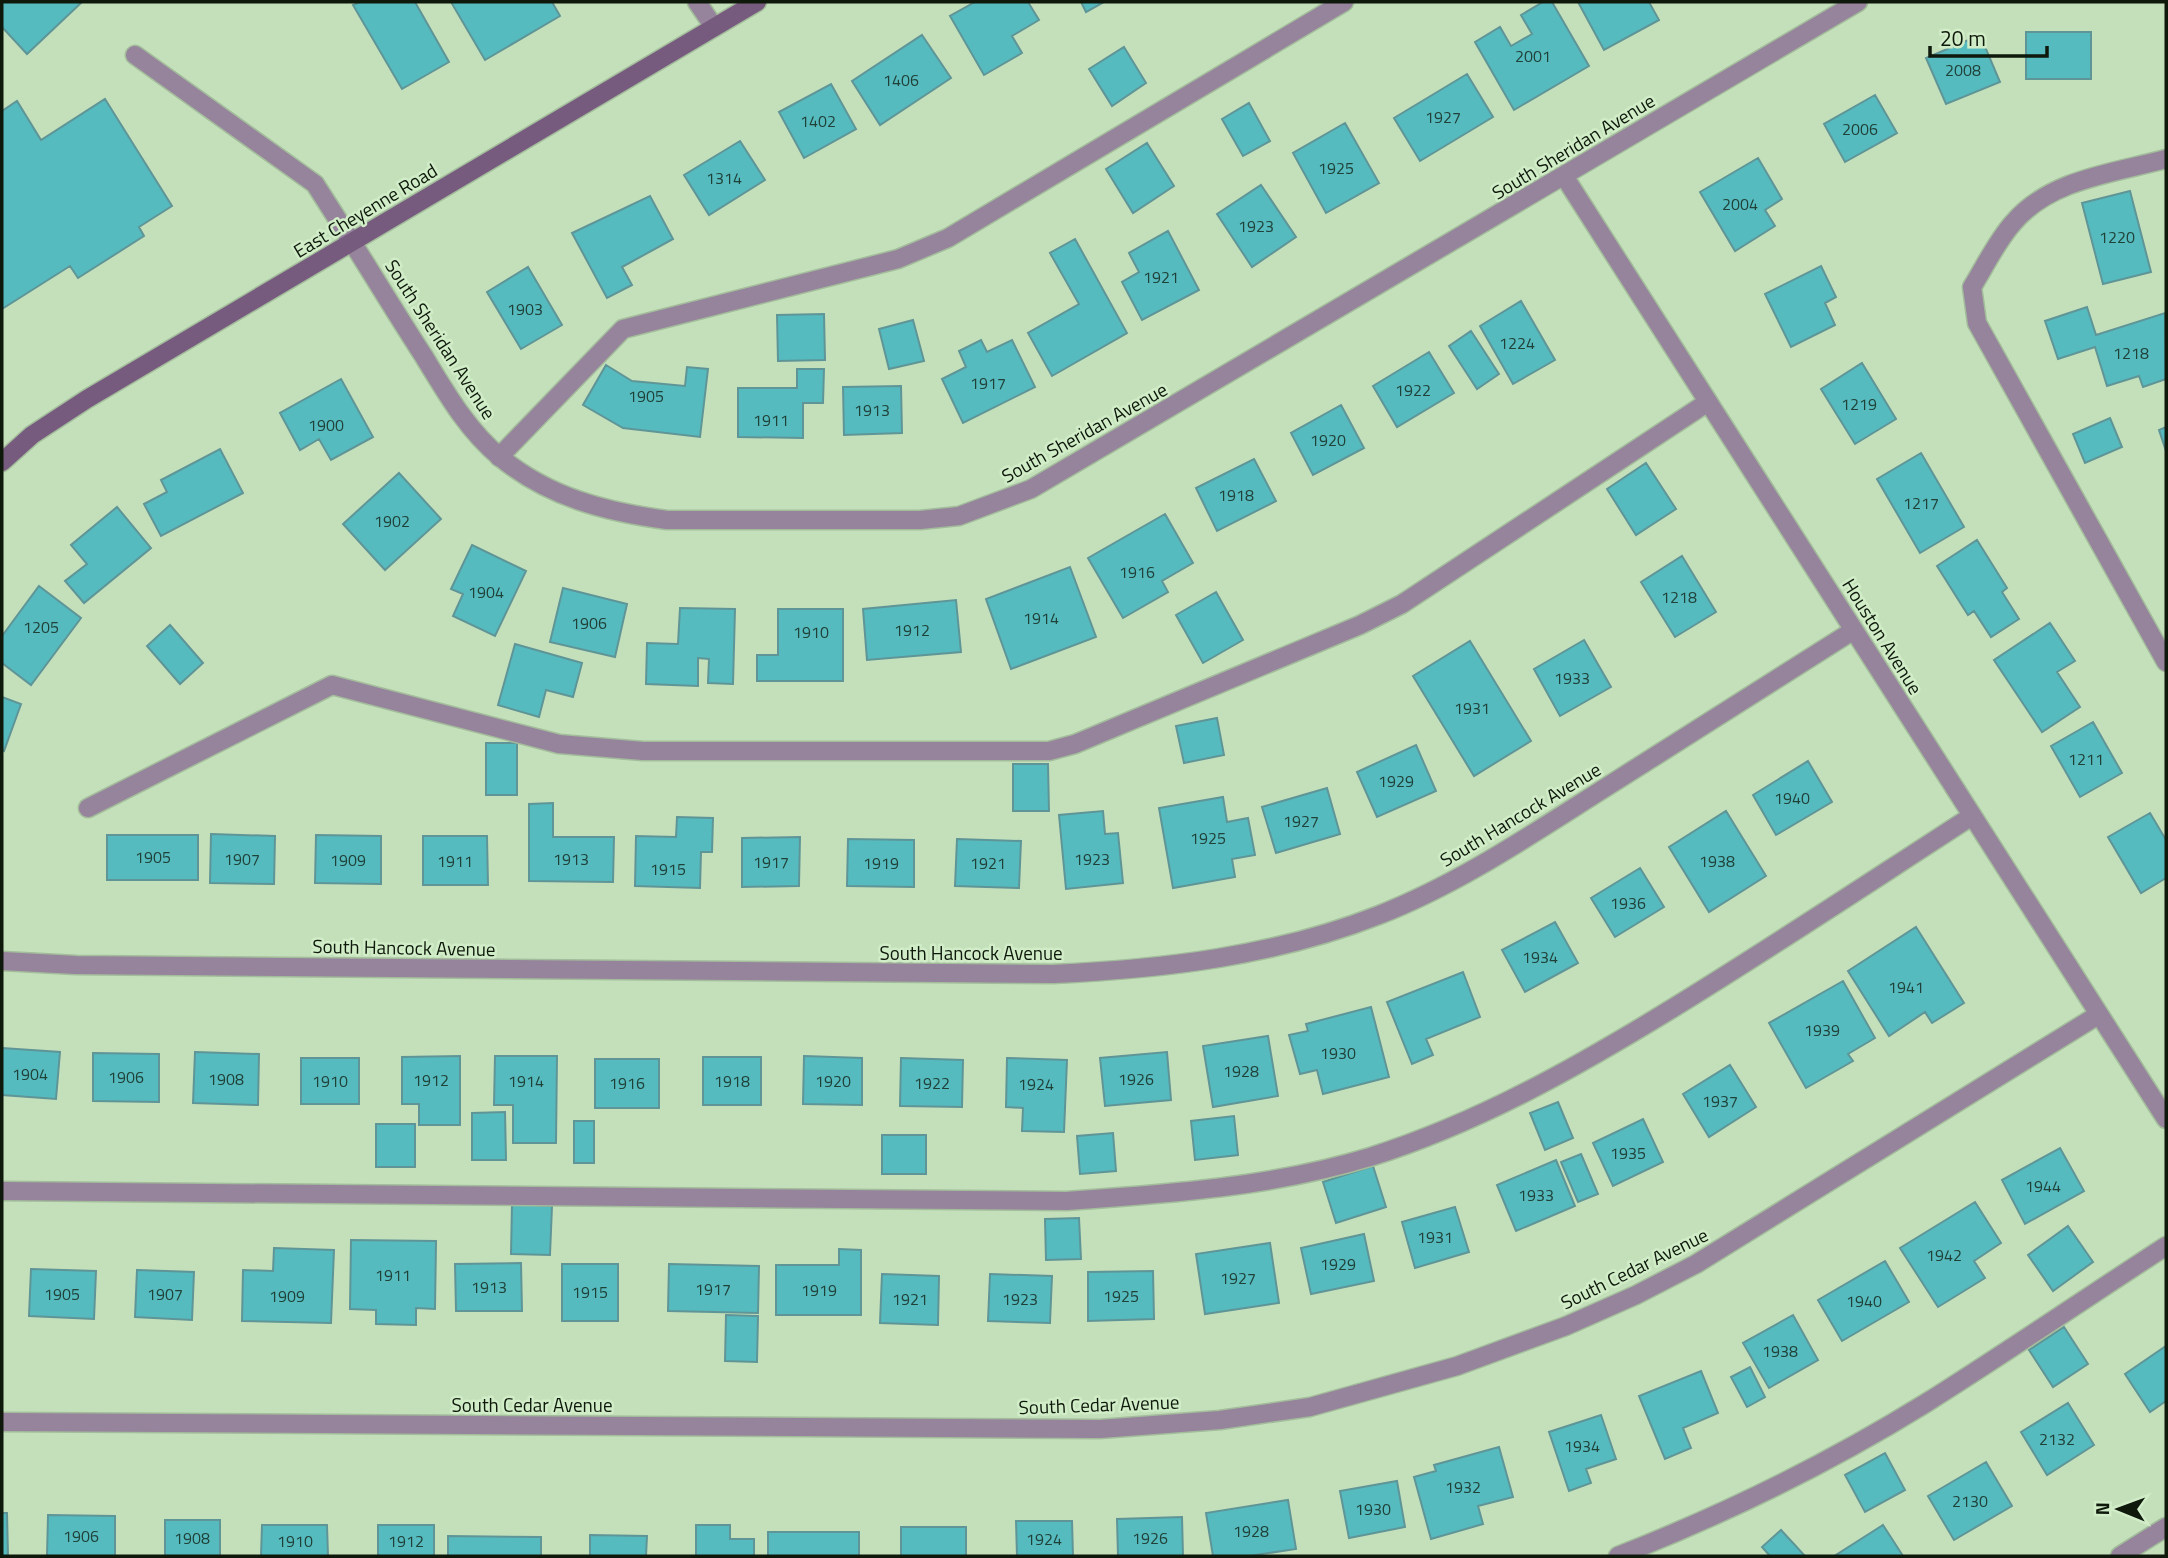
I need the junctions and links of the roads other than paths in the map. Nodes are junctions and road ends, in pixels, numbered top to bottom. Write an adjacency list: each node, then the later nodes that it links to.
1 (697, 2): 5 (street)
2 (757, 2): 5 (street, East Cheyenne Road)
3 (1344, 2): 11 (street)
4 (1858, 2): 8 (street, South Sheridan Avenue)
5 (714, 27): 9 (street, East Cheyenne Road)
6 (135, 55): 9 (street, South Sheridan Avenue)
7 (2166, 159): 14 (street)
8 (1564, 176): 10 (street, Houston Avenue); 11 (street, South Sheridan Avenue)
9 (352, 242): 11 (street, South Sheridan Avenue); 12 (street, East Cheyenne Road)
10 (1708, 402): 13 (street, Houston Avenue); 15 (street)
11 (499, 457)
12 (2, 462)
13 (1854, 630): 16 (street, Houston Avenue); 17 (street, South Hancock Avenue)
14 (2166, 662)
15 (88, 808)
16 (1972, 816): 18 (street, Houston Avenue); 20 (street)
17 (2, 961)
18 (2098, 1014): 19 (street, Houston Avenue); 22 (street, South Cedar Avenue)
19 (2166, 1119)
20 (2, 1191)
21 (2166, 1246): 24 (street)
22 (2, 1422)
23 (2166, 1527): 25 (street)
24 (1618, 1556)
25 (2120, 1556)

